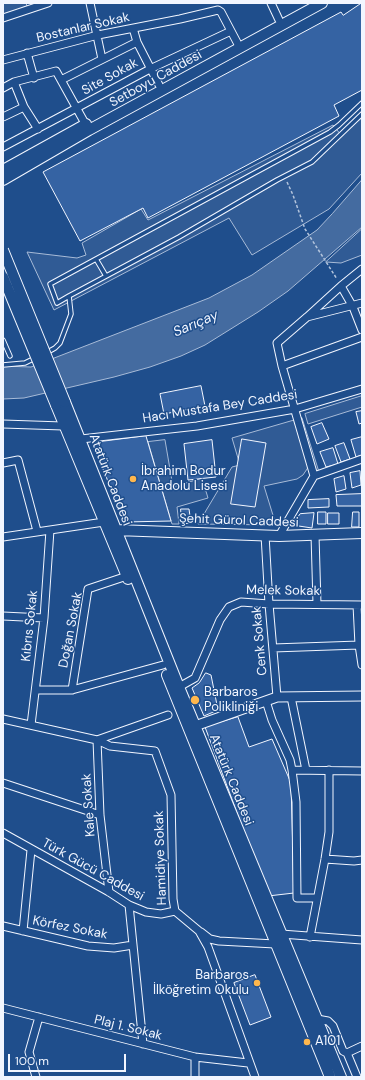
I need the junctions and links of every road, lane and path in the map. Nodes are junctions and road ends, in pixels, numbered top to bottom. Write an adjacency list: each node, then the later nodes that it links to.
1 (48, 3): 6 (street)
2 (90, 3): 10 (street)
3 (271, 3): 7 (street)
4 (309, 3): 7 (main road, Setboyu Caddesi)
5 (322, 3): 12 (main road, Setboyu Caddesi)
6 (3, 18)
7 (279, 20): 12 (main road, Setboyu Caddesi)
8 (133, 28): 9 (street, Bostanlar Sokak); 10 (street, Bostanlar Sokak); 11 (street)
9 (231, 31): 12 (street, Bostanlar Sokak); 16 (street, Site Sokak)
10 (98, 35): 13 (street, Bostanlar Sokak); 14 (street)
11 (137, 42): 14 (street); 16 (street)
12 (239, 45): 20 (main road, Setboyu Caddesi); 27 (main road, Setboyu Caddesi)
13 (27, 53): 15 (street, Bostanlar Sokak); 17 (street)
14 (102, 59): 18 (street)
15 (3, 60)
16 (150, 69): 20 (street); 24 (street, Site Sokak)
17 (34, 78): 18 (street); 19 (street)
18 (61, 80): 24 (street)
19 (14, 82): 21 (street); 23 (street)
20 (159, 85): 27 (main road, Setboyu Caddesi)
21 (3, 88)
22 (362, 103): 34 (lane)
23 (24, 107): 26 (street); 28 (street)
24 (77, 109): 27 (street); 28 (street, Site Sokak)
25 (362, 114): 31 (lane)
26 (3, 117)
27 (87, 127): 30 (main road, Setboyu Caddesi); 32 (main road, Setboyu Caddesi)
28 (38, 129): 29 (street, Site Sokak)
29 (3, 147)
30 (3, 170)
31 (284, 176): 36 (lane); 38 (path)
32 (3, 180)
33 (3, 250): 50 (main road, bridge)
34 (96, 259): 36 (lane); 39 (lane)
35 (362, 269): 38 (street)
36 (106, 276): 39 (lane)
37 (3, 277): 50 (main road, bridge)
38 (341, 286): 41 (street); 42 (street)
39 (69, 296): 47 (lane)
40 (362, 304): 41 (street)
41 (353, 307): 42 (street); 43 (street)
42 (307, 317): 48 (street)
43 (362, 330)
44 (362, 337): 48 (street)
45 (3, 340): 46 (lane)
46 (10, 356)
47 (3, 365)
48 (282, 366): 51 (street)
49 (362, 389): 51 (street, Hacı Mustafa Bey Caddesi)
50 (60, 404): 53 (main road, Atatürk Caddesi); 54 (main road, Atatürk Caddesi)
51 (295, 409): 54 (street, Hacı Mustafa Bey Caddesi); 57 (street)
52 (3, 424): 53 (street)
53 (63, 426): 58 (main road, Atatürk Caddesi)
54 (80, 440): 60 (main road, Atatürk Caddesi)
55 (362, 459): 57 (street)
56 (3, 463): 61 (street)
57 (314, 476): 64 (street)
58 (104, 522): 59 (street); 60 (street); 67 (main road, Atatürk Caddesi)
59 (50, 530): 61 (street); 72 (street, Kıbrıs Sokak)
60 (116, 530): 63 (main road, Şehit Gürol Caddesi); 77 (main road, Atatürk Caddesi)
61 (37, 531): 66 (street)
62 (362, 533): 65 (main road, Şehit Gürol Caddesi)
63 (265, 535): 64 (main road, Şehit Gürol Caddesi); 68 (street, Cenk Sokak)
64 (279, 536): 65 (main road, Şehit Gürol Caddesi)
65 (315, 536): 69 (street)
66 (3, 537)
67 (127, 576): 75 (main road, Atatürk Caddesi); 79 (street, Doğan Sokak)
68 (269, 604): 69 (street, Melek Sokak); 74 (street, Cenk Sokak); 77 (street, Melek Sokak)
69 (317, 604): 70 (street, Melek Sokak)
70 (360, 605): 73 (street)
71 (3, 616): 72 (street)
72 (44, 618): 78 (street, Kıbrıs Sokak)
73 (359, 645): 74 (street); 76 (street)
74 (273, 648): 81 (street, Cenk Sokak)
75 (163, 665): 79 (street); 109 (main road, Atatürk Caddesi)
76 (362, 665)
77 (179, 687): 87 (main road, Atatürk Caddesi)
78 (36, 690): 79 (street); 86 (street, Kıbrıs Sokak)
79 (72, 690)
80 (362, 696): 82 (street)
81 (277, 697): 82 (street); 83 (street)
82 (291, 697): 90 (street)
83 (266, 701): 87 (street); 89 (street)
84 (168, 715): 88 (street)
85 (3, 719): 86 (street)
86 (31, 725): 88 (street)
87 (195, 726): 106 (main road, Atatürk Caddesi)
88 (97, 740): 94 (street, Kale Sokak); 102 (street, Hamidiye Sokak)
89 (292, 770): 90 (street); 100 (street)
90 (306, 770): 91 (street)
91 (329, 770): 92 (street); 97 (street)
92 (362, 771)
93 (3, 783): 94 (street)
94 (100, 815): 99 (street, Kale Sokak)
95 (3, 833): 96 (street, Türk Gücü Caddesi)
96 (31, 850): 99 (street, Türk Gücü Caddesi); 104 (street)
97 (325, 859): 98 (street); 100 (street)
98 (362, 860)
99 (109, 892): 101 (street, Türk Gücü Caddesi)
100 (317, 898): 107 (street)
101 (129, 905): 102 (street, Türk Gücü Caddesi); 110 (street)
102 (175, 911): 105 (street, Hamidiye Sokak)
103 (3, 926): 104 (street, Körfez Sokak)
104 (23, 931): 110 (street, Körfez Sokak)
105 (199, 931): 109 (street); 118 (street, Hamidiye Sokak)
106 (280, 934): 107 (street); 113 (main road, Atatürk Caddesi)
107 (310, 937): 108 (street)
108 (362, 940)
109 (275, 944): 122 (main road, Atatürk Caddesi)
110 (133, 945): 114 (street)
111 (3, 1008): 112 (street, Plaj 1. Sokak)
112 (39, 1017): 114 (street, Plaj 1. Sokak); 119 (street)
113 (317, 1019): 116 (street); 123 (main road, Atatürk Caddesi)
114 (143, 1044): 117 (street, Plaj 1. Sokak)
115 (362, 1046): 116 (street)
116 (347, 1053): 124 (street)
117 (195, 1056): 118 (street, Plaj 1. Sokak); 120 (street)
118 (248, 1062): 121 (street, Hamidiye Sokak)
119 (36, 1077)
120 (195, 1077)
121 (255, 1077)
122 (330, 1077)
123 (341, 1077)
124 (357, 1077)

